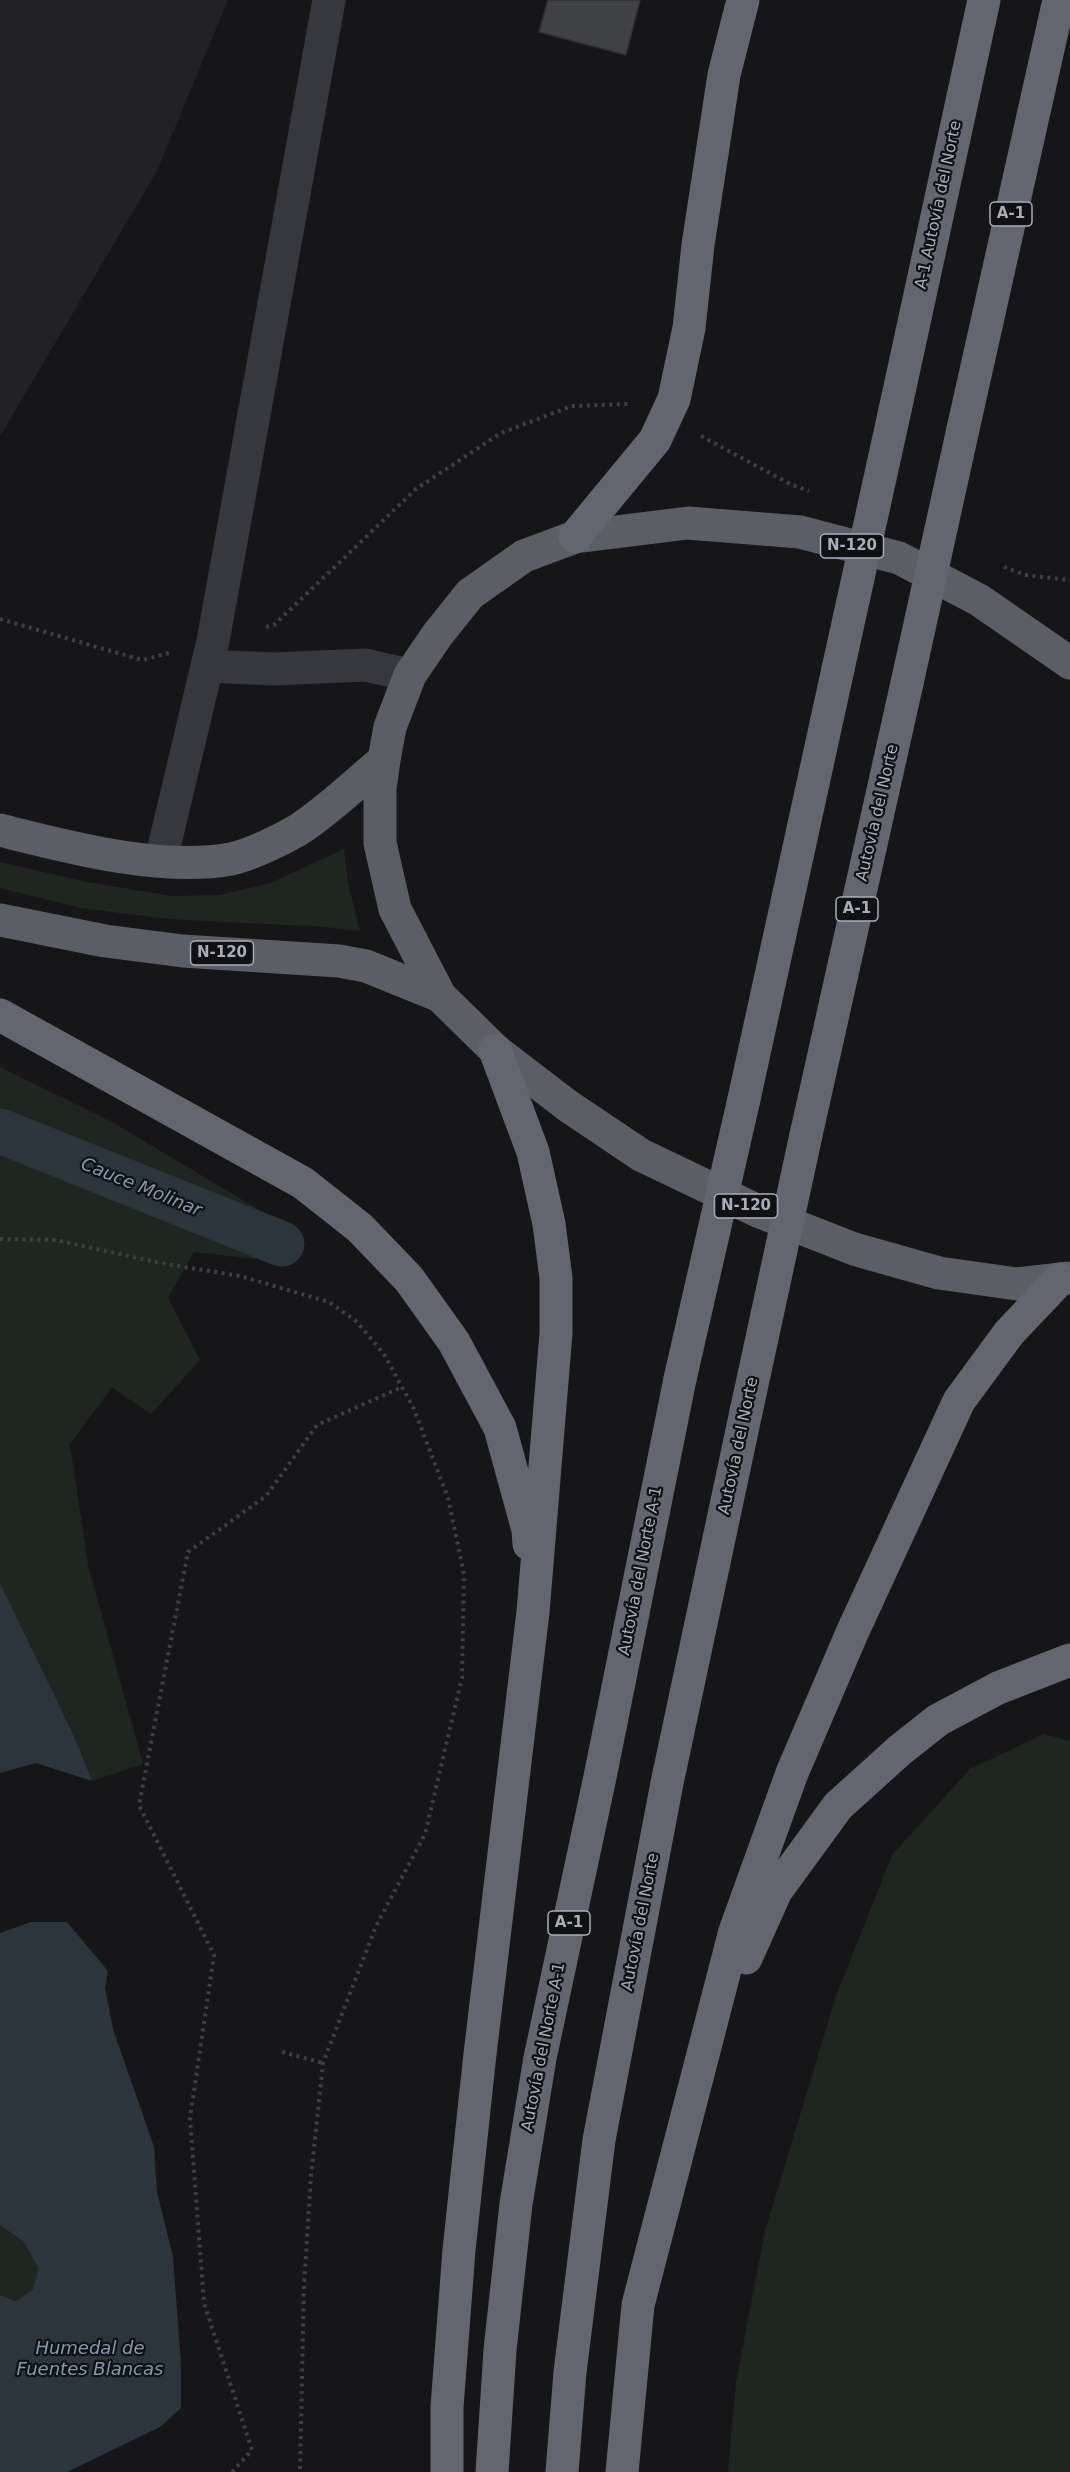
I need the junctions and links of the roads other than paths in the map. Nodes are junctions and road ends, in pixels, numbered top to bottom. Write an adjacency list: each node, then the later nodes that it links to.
1 (329, 0): 7 (street)
2 (743, 0): 5 (highway)
3 (984, 0): 17 (highway, A-1 Autovía del Norte / A-1, bridge)
4 (1059, 0): 23 (highway, Autovía del Norte / A-1, bridge)
5 (575, 537): 6 (highway, N-120); 8 (highway, N-120)
6 (1070, 663)
7 (207, 666): 8 (street); 11 (street)
8 (410, 675): 9 (highway, N-120)
9 (384, 760): 11 (highway); 13 (highway, N-120)
10 (0, 830): 11 (highway)
11 (161, 860)
12 (0, 920): 13 (highway, N-120)
13 (440, 996): 15 (highway, N-120)
14 (0, 1015): 18 (highway)
15 (495, 1050): 16 (highway, N-120); 18 (highway)
16 (1065, 1279): 20 (highway)
17 (680, 1379): 22 (highway, Autovía del Norte A-1 / A-1)
18 (533, 1612): 21 (highway)
19 (1070, 1660): 20 (highway)
20 (711, 2023): 24 (highway)
21 (447, 2472)
22 (492, 2472)
23 (562, 2472)
24 (622, 2472)

